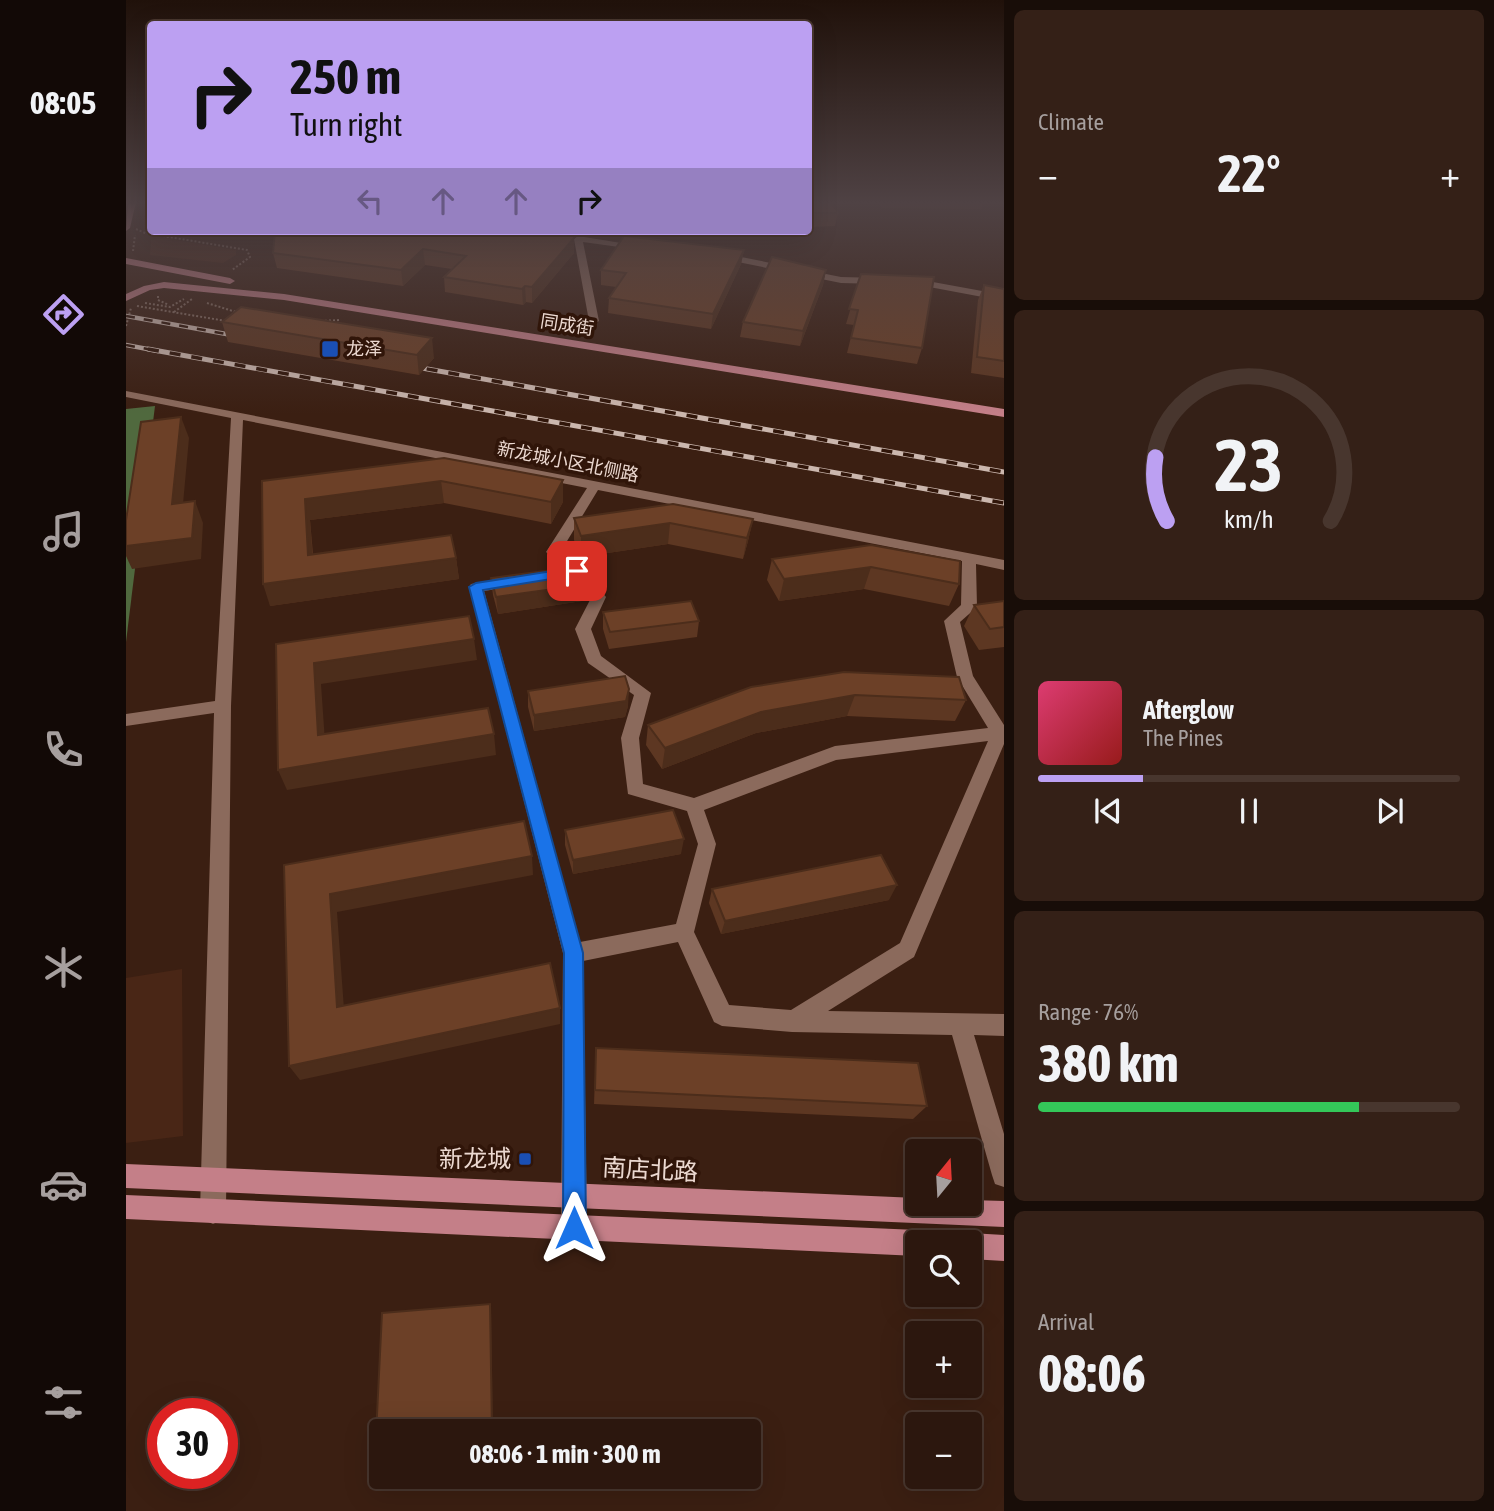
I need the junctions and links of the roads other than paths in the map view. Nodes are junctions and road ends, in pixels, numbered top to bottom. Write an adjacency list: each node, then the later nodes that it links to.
1 (187, 273): 4 (main road); 9 (main road, 同成街)
2 (585, 273): 7 (street)
3 (802, 273): 6 (street)
4 (168, 285): 5 (main road, 同成街); 10 (main road, 同成街)
5 (126, 298)
6 (1004, 298)
7 (594, 321)
8 (126, 394): 11 (street, 新龙城小区北侧路)
9 (1004, 406)
10 (1004, 413)
11 (237, 415): 12 (street, 新龙城小区北侧路); 16 (street)
12 (595, 485): 13 (street, 新龙城小区北侧路); 15 (street)
13 (969, 558): 14 (street, 新龙城小区北侧路); 18 (street)
14 (1004, 565)
15 (577, 571): 19 (street); 21 (street)
16 (223, 706): 17 (street); 27 (street)
17 (126, 720)
18 (1002, 733): 19 (street); 22 (street)
19 (694, 806): 20 (street)
20 (684, 932): 21 (street); 22 (street)
21 (573, 953): 28 (street)
22 (792, 1021): 23 (street)
23 (960, 1024): 24 (street); 25 (street)
24 (1004, 1025)
25 (1004, 1175)
26 (126, 1176): 27 (main road, 南店北路)
27 (214, 1180): 28 (main road, 南店北路); 30 (street)
28 (574, 1195): 31 (main road, 南店北路); 32 (street)
29 (126, 1206): 30 (main road)
30 (213, 1211): 32 (main road)
31 (1004, 1214)
32 (574, 1228): 33 (main road)
33 (905, 1243)
34 (982, 1247): 35 (main road)
35 (1004, 1248)

